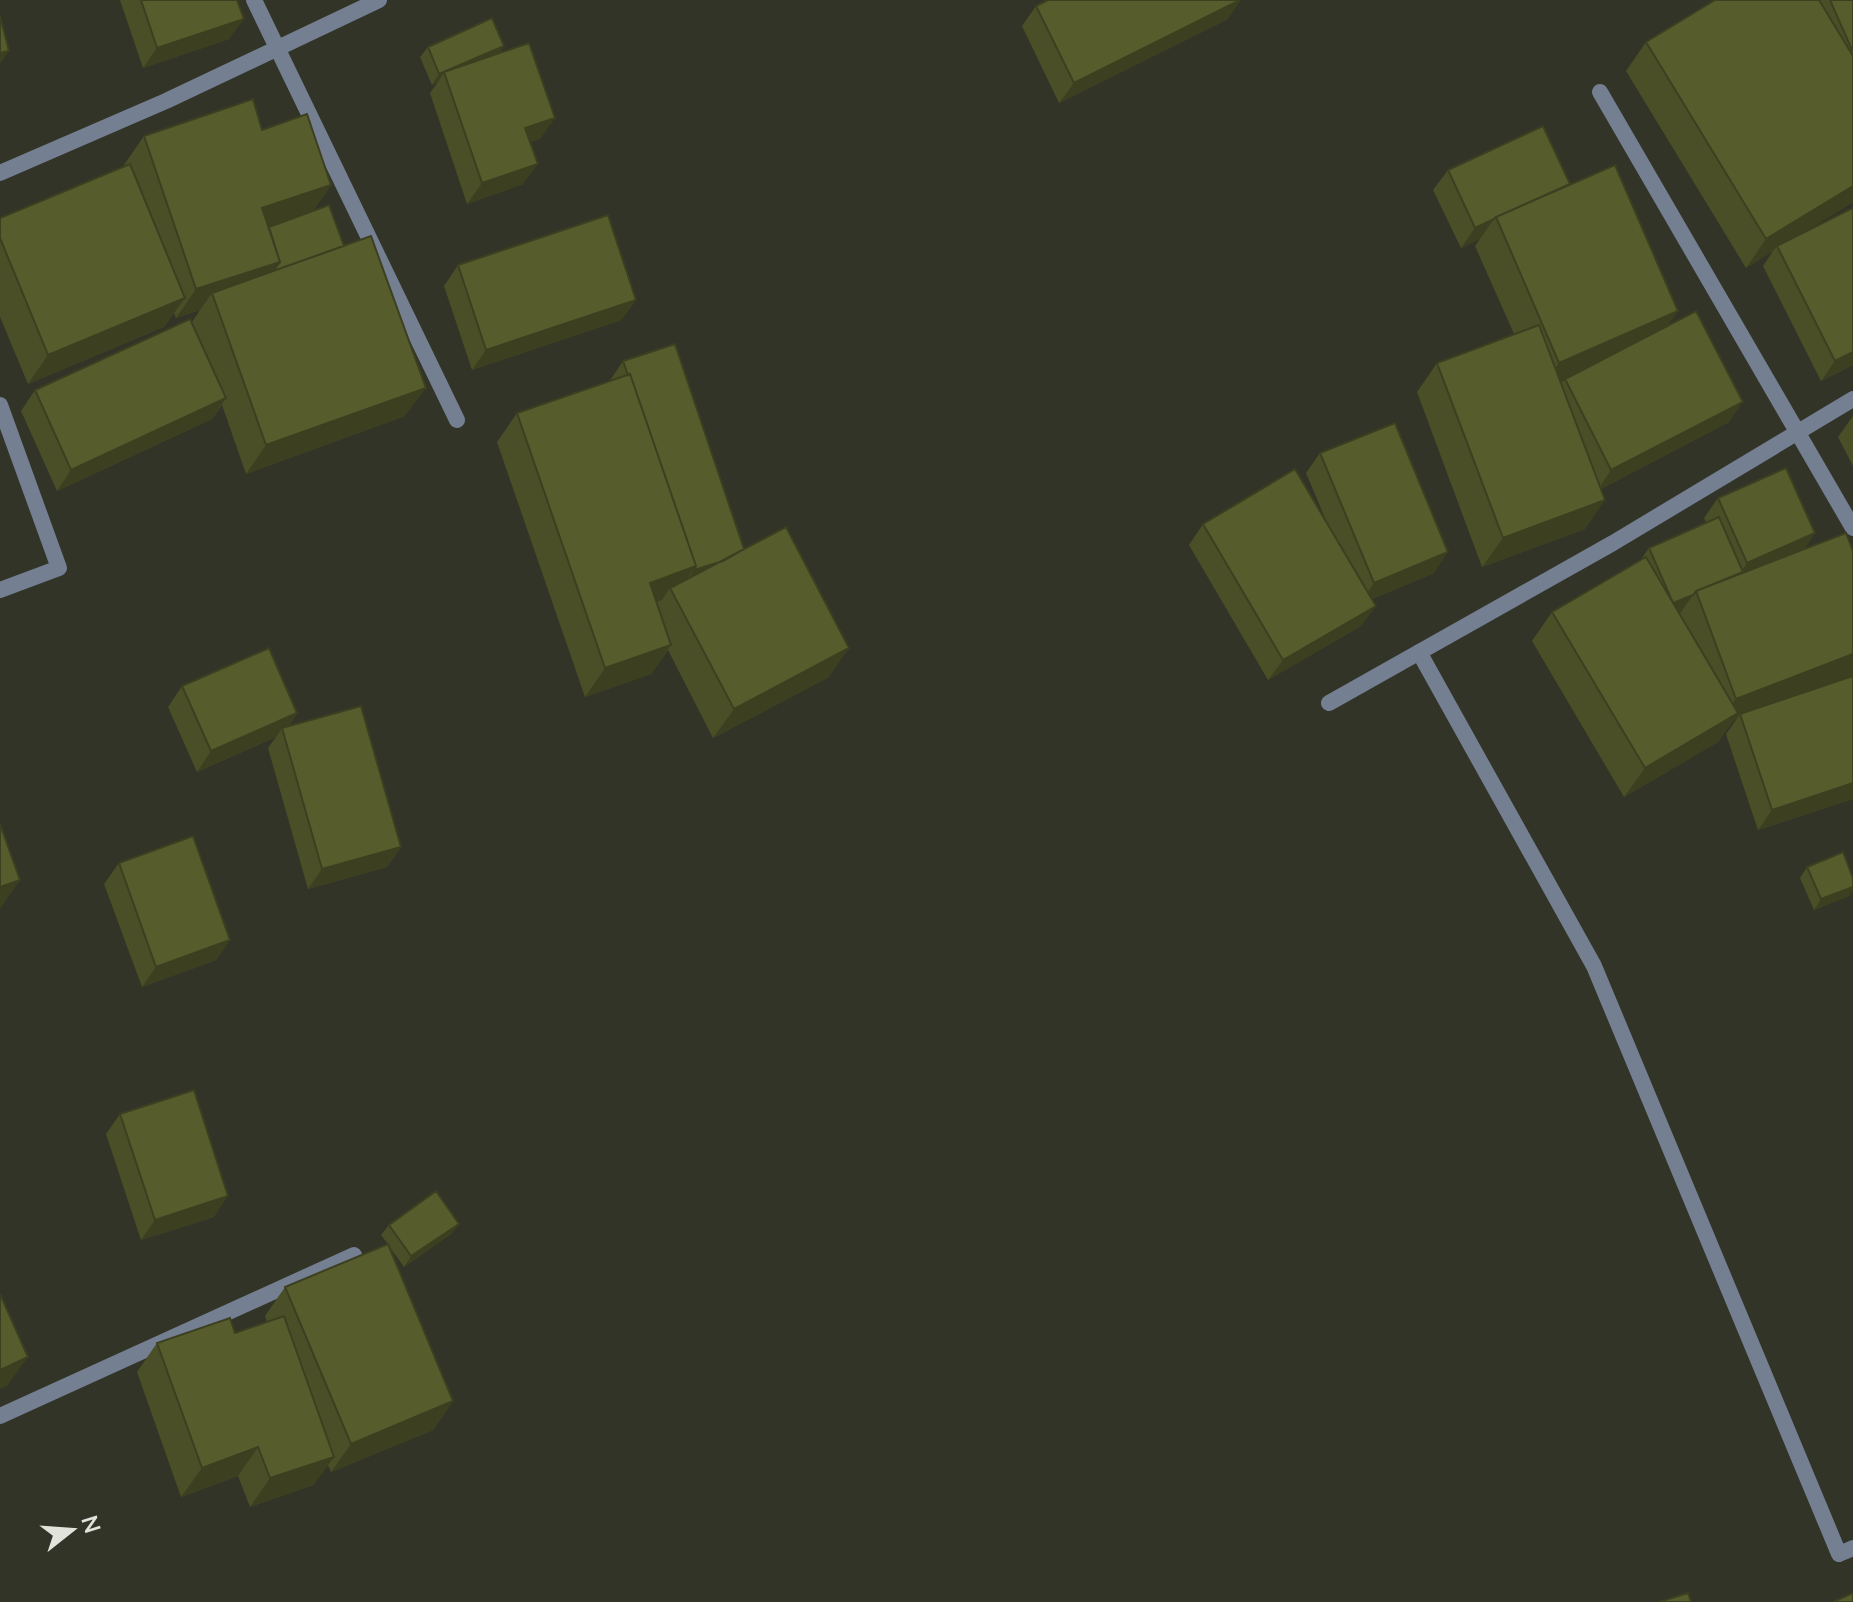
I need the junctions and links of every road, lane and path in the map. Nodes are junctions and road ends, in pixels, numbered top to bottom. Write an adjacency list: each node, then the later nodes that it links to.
1 (254, 0): 3 (street)
2 (379, 0): 3 (street)
3 (276, 49): 5 (street); 8 (street)
4 (1600, 92): 9 (street)
5 (0, 173)
6 (1853, 399): 9 (street)
7 (0, 405): 11 (street)
8 (457, 420)
9 (1799, 431): 10 (street); 12 (street)
10 (1853, 528)
11 (0, 590)
12 (1419, 652): 13 (street); 16 (street)
13 (1329, 703)
14 (354, 1255): 15 (street)
15 (0, 1416)
16 (1853, 1548)

